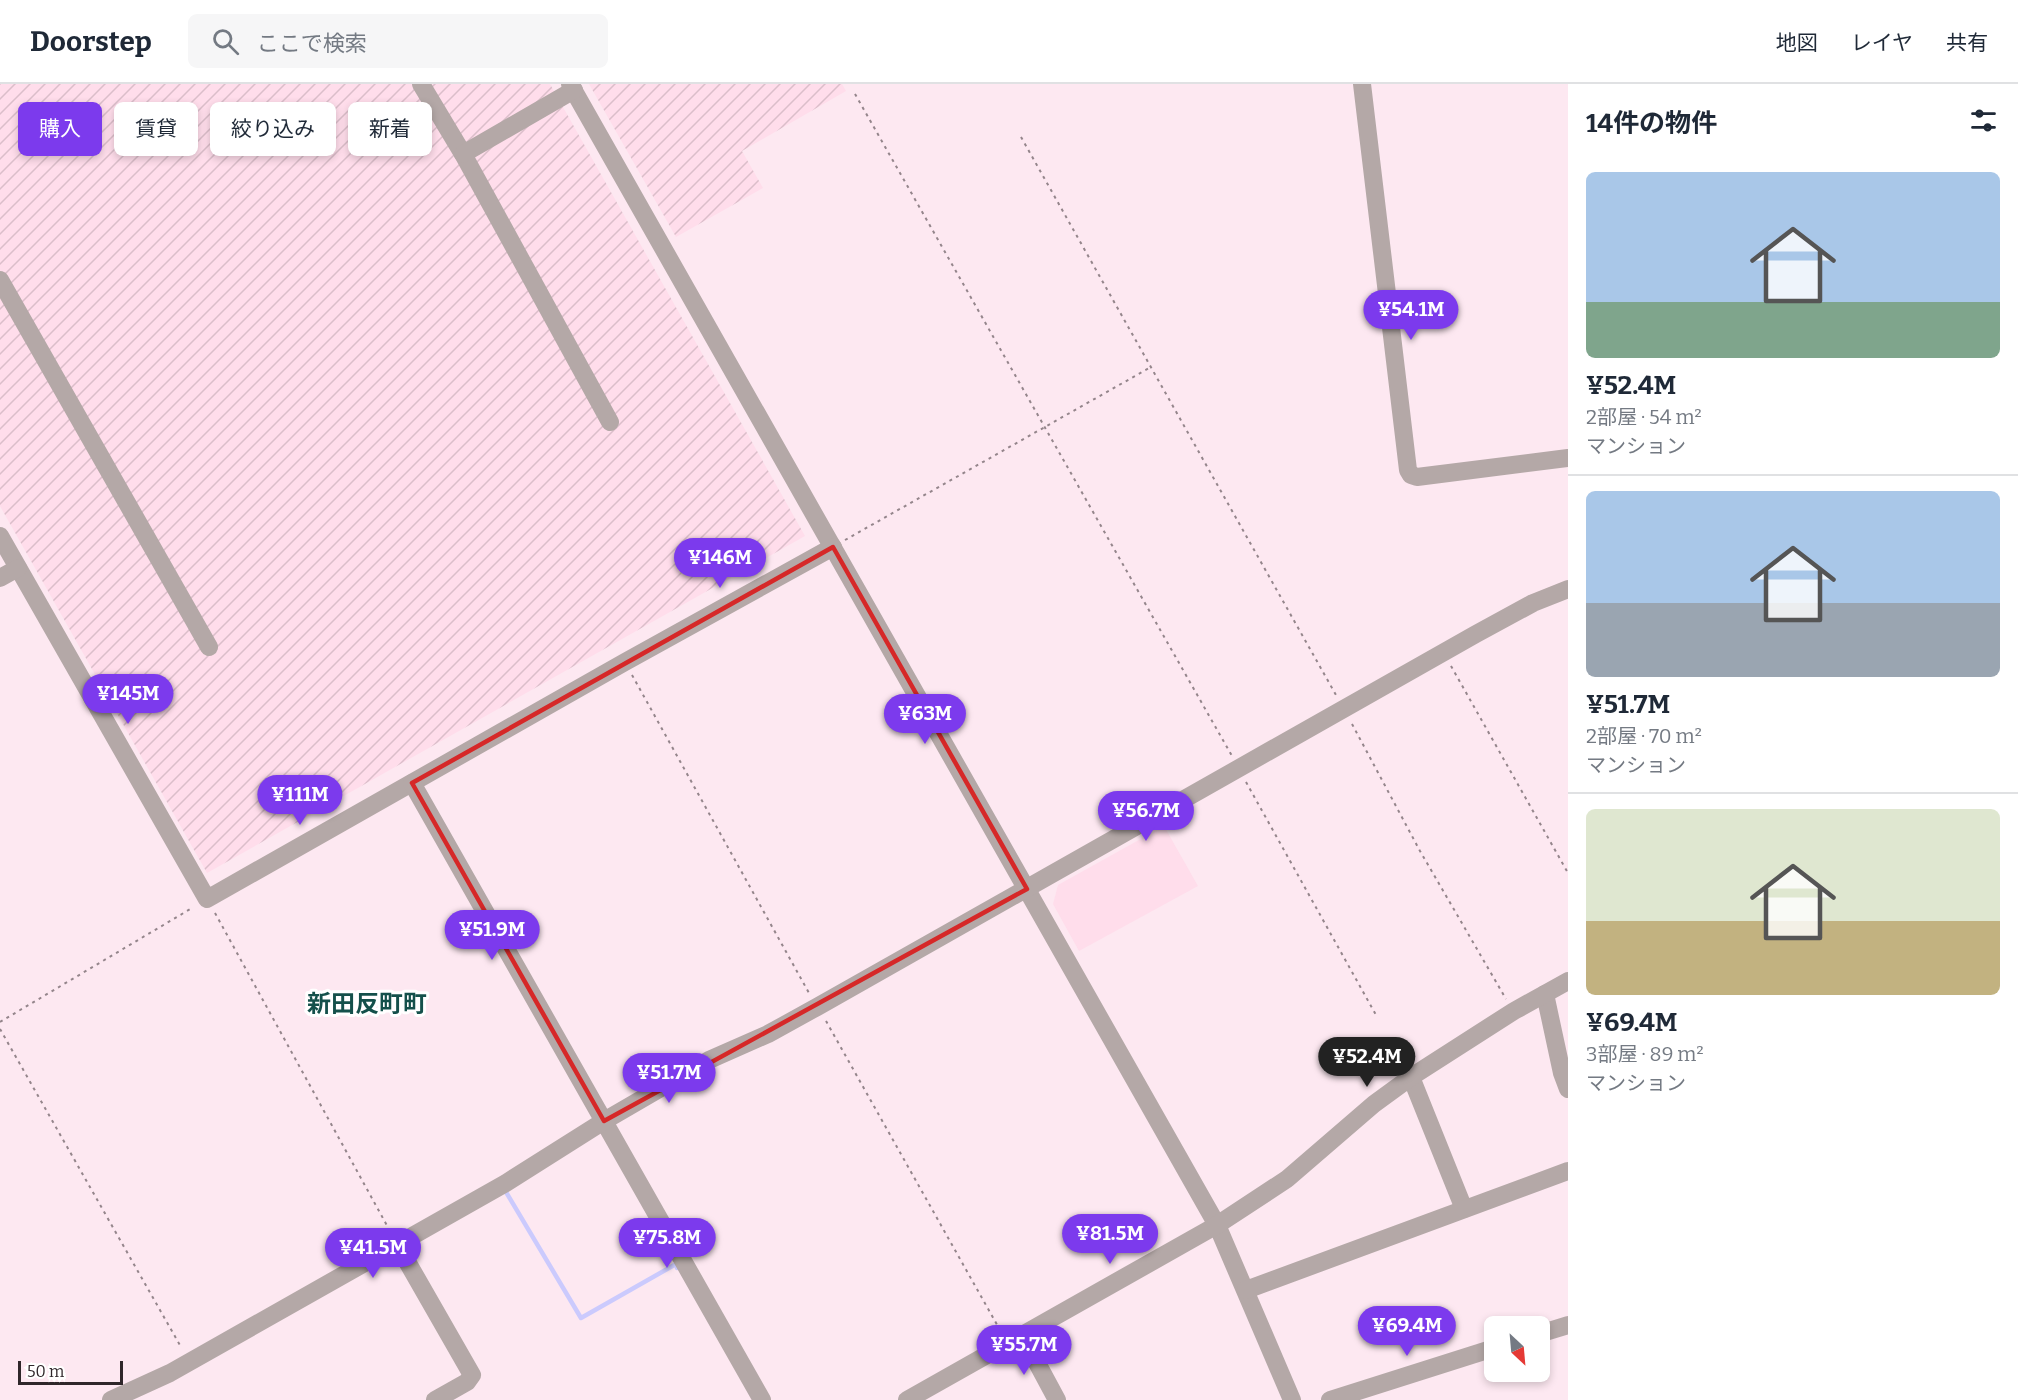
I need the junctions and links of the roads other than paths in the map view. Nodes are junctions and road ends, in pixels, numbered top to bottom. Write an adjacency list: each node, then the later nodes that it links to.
1 (421, 84): 4 (street)
2 (1362, 84): 7 (street)
3 (572, 87): 4 (street); 9 (street)
4 (463, 154): 6 (street)
5 (0, 280): 13 (street)
6 (610, 422)
7 (1568, 458)
8 (0, 536): 10 (street)
9 (833, 547): 14 (street); 15 (street)
10 (18, 568): 11 (street); 14 (street)
11 (0, 578)
12 (1568, 589): 15 (street)
13 (209, 647)
14 (412, 783): 20 (street)
15 (1027, 889): 20 (street); 23 (street)
16 (1568, 981): 17 (street)
17 (1545, 994): 18 (street); 19 (street)
18 (1411, 1077): 22 (street); 23 (street)
19 (1568, 1089)
20 (608, 1118): 24 (street); 32 (street)
21 (1568, 1171): 22 (street)
22 (1464, 1209): 25 (street)
23 (1217, 1225): 25 (street); 28 (street)
24 (397, 1245): 30 (street); 31 (street)
25 (1246, 1290): 35 (street)
26 (1568, 1324): 27 (street)
27 (1550, 1330)
28 (1015, 1339): 33 (street); 34 (street)
29 (1484, 1351): 36 (street)
30 (112, 1400)
31 (435, 1400)
32 (762, 1400)
33 (907, 1400)
34 (1057, 1400)
35 (1292, 1400)
36 (1330, 1400)

